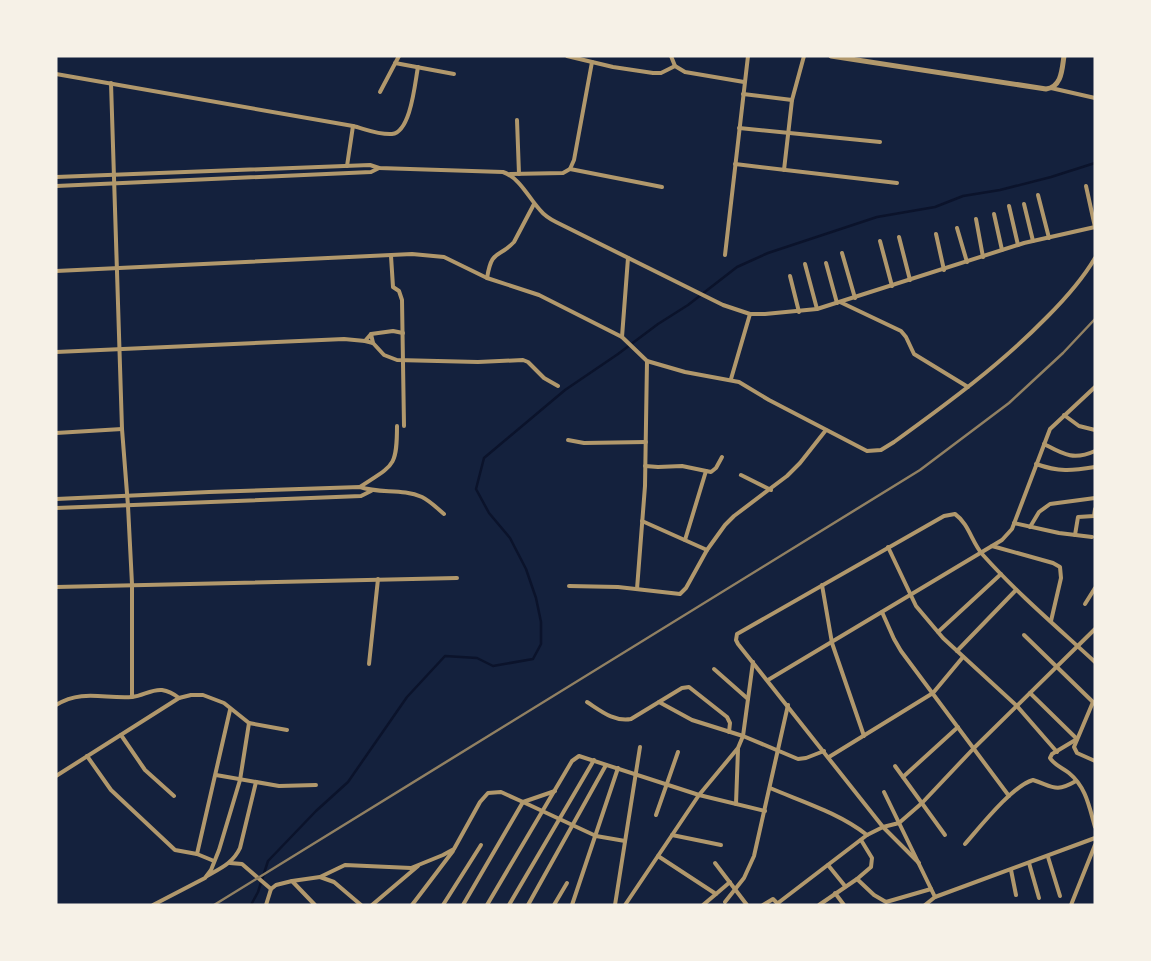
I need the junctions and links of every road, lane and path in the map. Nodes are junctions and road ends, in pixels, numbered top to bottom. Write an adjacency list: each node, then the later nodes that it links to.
1 (399, 56): 9 (street)
2 (567, 56): 8 (street)
3 (671, 56): 10 (street)
4 (748, 56): 14 (street)
5 (804, 56): 20 (street)
6 (831, 56): 16 (street)
7 (1064, 56): 16 (street)
8 (592, 62): 10 (street); 29 (street)
9 (395, 63): 11 (street); 17 (street)
10 (675, 66): 14 (street)
11 (418, 67): 13 (street); 22 (street)
12 (56, 74): 15 (street)
13 (454, 74)
14 (744, 82): 18 (street)
15 (111, 83): 22 (street); 33 (street)
16 (1051, 88): 19 (street)
17 (380, 92)
18 (743, 94): 20 (street); 23 (street)
19 (1095, 98)
20 (792, 100): 24 (street)
21 (517, 120): 32 (street)
22 (353, 126): 27 (street)
23 (739, 128): 24 (street); 26 (street)
24 (788, 132): 25 (street); 30 (street)
25 (880, 142)
26 (735, 164): 30 (street); 56 (street)
27 (347, 166): 28 (street); 33 (street)
28 (379, 168): 31 (street); 36 (street)
29 (570, 169): 32 (street); 39 (street)
30 (784, 170): 35 (street)
31 (510, 174): 32 (street); 41 (street)
32 (519, 174)
33 (114, 175): 34 (street); 36 (street)
34 (56, 177)
35 (897, 183)
36 (114, 184): 37 (street); 64 (street)
37 (56, 186)
38 (1086, 186): 46 (street)
39 (662, 187)
40 (1038, 195): 50 (street)
41 (534, 204): 59 (street); 68 (street)
42 (1024, 204): 52 (street)
43 (1009, 206): 53 (street)
44 (994, 214): 54 (street)
45 (976, 219): 58 (street)
46 (1095, 227): 50 (street)
47 (957, 228): 61 (street)
48 (936, 234): 65 (street)
49 (898, 236): 69 (street)
50 (1049, 238): 52 (street)
51 (880, 241): 70 (street)
52 (1032, 241): 53 (street)
53 (1018, 245): 54 (street)
54 (1002, 250): 58 (street)
55 (842, 253): 71 (street)
56 (725, 255)
57 (391, 256): 64 (street); 68 (street); 76 (street)
58 (983, 257): 61 (street)
59 (628, 258): 75 (street); 78 (street)
60 (1095, 258): 87 (street)
61 (967, 262): 65 (street)
62 (826, 263): 72 (street)
63 (805, 264): 73 (street)
64 (117, 269): 66 (street); 81 (street)
65 (944, 270): 69 (street)
66 (56, 271)
67 (790, 276): 74 (street)
68 (487, 278): 78 (street)
69 (910, 280): 70 (street)
70 (892, 286): 71 (street)
71 (855, 298): 72 (street)
72 (839, 303): 73 (street); 87 (street)
73 (817, 309): 74 (street)
74 (800, 312): 75 (street)
75 (750, 314): 85 (street)
76 (403, 333): 77 (street); 83 (street)
77 (371, 334): 79 (street); 80 (street)
78 (622, 338): 84 (street)
79 (365, 341): 80 (street); 81 (street)
80 (374, 343): 83 (street)
81 (118, 349): 82 (street); 92 (street)
82 (56, 352)
83 (403, 360): 86 (street); 91 (street)
84 (647, 361): 85 (street); 97 (street)
85 (731, 379): 93 (street)
86 (558, 386)
87 (968, 387): 93 (street)
88 (1095, 387): 89 (street)
89 (1064, 415): 94 (street); 98 (street)
90 (397, 426): 106 (street)
91 (404, 426)
92 (122, 429): 95 (street); 109 (street)
93 (826, 430): 107 (street)
94 (1095, 430)
95 (56, 432)
96 (568, 440): 97 (street)
97 (646, 442): 102 (street)
98 (1044, 444): 99 (street); 101 (street)
99 (1095, 451)
100 (722, 457): 104 (street)
101 (1036, 464): 103 (street); 117 (street)
102 (645, 466): 104 (street); 116 (street)
103 (1095, 468)
104 (706, 472): 121 (street)
105 (741, 475): 107 (street)
106 (360, 487): 108 (street); 109 (street)
107 (771, 490): 124 (street)
108 (371, 491): 112 (street); 115 (street)
109 (127, 496): 111 (street); 112 (street)
110 (1095, 498): 118 (street)
111 (56, 499)
112 (128, 506): 113 (street); 129 (street)
113 (56, 508)
114 (1095, 509): 119 (street)
115 (444, 514)
116 (642, 520): 121 (street); 134 (street)
117 (1014, 523): 118 (street); 122 (street)
118 (1030, 527): 119 (street)
119 (1075, 535): 120 (street)
120 (1092, 537)
121 (685, 540): 124 (street)
122 (992, 546): 125 (street); 139 (street)
123 (888, 547): 125 (street); 130 (street); 136 (street)
124 (706, 550): 134 (street)
125 (981, 553): 126 (street); 136 (street)
126 (1001, 574): 135 (street); 141 (street)
127 (458, 578): 128 (street)
128 (378, 579): 129 (street); 149 (street)
129 (132, 584): 132 (street); 155 (street)
130 (822, 585): 143 (street); 147 (street)
131 (569, 586): 134 (street)
132 (56, 587)
133 (1095, 588): 137 (street)
134 (637, 589)
135 (1016, 590): 139 (street); 145 (street)
136 (910, 595): 138 (street); 141 (street)
137 (1085, 604)
138 (882, 612): 143 (street); 153 (street)
139 (1051, 622): 144 (street)
140 (1095, 628): 144 (street)
141 (938, 632): 145 (street)
142 (1024, 635): 150 (street)
143 (832, 643): 152 (street); 171 (street)
144 (1078, 646): 148 (street); 150 (street)
145 (957, 651): 146 (street)
146 (963, 657): 153 (street); 163 (street)
147 (753, 662): 152 (street); 157 (street)
148 (1095, 662)
149 (369, 664)
150 (1057, 667): 154 (street); 160 (street)
151 (714, 669): 157 (street)
152 (768, 680): 162 (street)
153 (933, 693): 166 (street); 171 (street)
154 (1030, 693): 163 (street); 172 (street)
155 (132, 697): 156 (street); 161 (street)
156 (179, 698): 164 (street); 169 (street)
157 (748, 699): 170 (street)
158 (587, 702): 159 (street)
159 (660, 702): 168 (street); 168 (street)
160 (1094, 702): 172 (street)
161 (56, 705)
162 (788, 705): 176 (street); 177 (street)
163 (1017, 706): 175 (street); 179 (street)
164 (230, 710): 165 (street); 188 (street)
165 (249, 723): 167 (street); 191 (street)
166 (958, 727): 175 (street); 190 (street)
167 (287, 730)
168 (729, 732): 170 (street)
169 (122, 735): 180 (street); 200 (street)
170 (743, 736): 174 (street); 176 (street)
171 (864, 736): 181 (street)
172 (1077, 739): 179 (street); 183 (street)
173 (640, 747): 187 (street)
174 (738, 748): 199 (street); 204 (street)
175 (974, 748): 201 (street); 203 (street)
176 (778, 751): 177 (street); 196 (street)
177 (824, 751): 181 (street)
178 (678, 752): 194 (street)
179 (1057, 752): 192 (street)
180 (87, 756): 189 (street); 225 (street)
181 (829, 757): 212 (street)
182 (594, 760): 184 (street); 197 (street); 208 (street)
183 (1095, 761)
184 (606, 765): 186 (street); 210 (street)
185 (895, 766): 190 (street)
186 (618, 768): 187 (street); 216 (street)
187 (636, 774): 194 (street); 219 (street)
188 (216, 775): 191 (street); 225 (street)
189 (56, 776)
190 (903, 777): 203 (street)
191 (240, 780): 193 (street); 228 (street)
192 (1076, 780): 201 (street); 211 (street)
193 (256, 782): 195 (street); 229 (street)
194 (667, 784): 199 (street); 207 (street)
195 (316, 785)
196 (770, 788): 205 (street); 214 (street)
197 (556, 790): 202 (street); 206 (street)
198 (884, 792): 209 (street)
199 (699, 795): 204 (street); 213 (street)
200 (174, 796)
201 (1009, 796): 220 (street)
202 (523, 802): 206 (street); 224 (street); 261 (street)
203 (922, 803): 209 (street); 215 (street)
204 (736, 804): 205 (street)
205 (765, 810): 245 (street)
206 (543, 811): 208 (street); 262 (street)
207 (656, 815)
208 (559, 819): 210 (street); 263 (street)
209 (899, 822): 212 (street); 231 (street)
210 (572, 825): 216 (street); 264 (street)
211 (1095, 826)
212 (883, 827): 214 (street); 231 (street)
213 (672, 835): 222 (street); 226 (street)
214 (867, 835): 218 (street)
215 (945, 835)
216 (596, 836): 219 (street); 266 (street)
217 (1095, 838): 227 (street)
218 (861, 840): 234 (street); 238 (street)
219 (625, 841): 267 (street)
220 (965, 844)
221 (481, 845): 260 (street)
222 (721, 845)
223 (1095, 845): 275 (street)
224 (454, 849): 233 (street); 259 (street)
225 (197, 854): 228 (street)
226 (658, 856): 247 (street); 268 (street)
227 (1048, 857): 232 (street); 249 (street)
228 (214, 861): 237 (street)
229 (230, 863): 237 (street); 243 (street)
230 (715, 863): 240 (street)
231 (918, 863): 244 (street)
232 (1029, 863): 235 (street); 251 (street)
233 (420, 865): 236 (street); 258 (street)
234 (828, 865): 242 (street); 253 (street)
235 (1011, 870): 248 (street); 250 (street)
236 (320, 877): 239 (street); 257 (street)
237 (205, 878): 254 (street)
238 (857, 879): 242 (street); 244 (street)
239 (292, 880): 243 (street); 256 (street)
240 (730, 882): 245 (street); 247 (street)
241 (567, 883): 265 (street)
242 (844, 886): 246 (street)
243 (271, 889): 255 (street)
244 (931, 889): 250 (street)
245 (736, 890): 252 (street); 270 (street)
246 (836, 892): 272 (street); 273 (street)
247 (716, 894): 269 (street)
248 (1016, 894)
249 (1060, 896)
250 (935, 897): 274 (street)
251 (1040, 898)
252 (725, 902)
253 (778, 904): 271 (street)
254 (152, 905)
255 (266, 905)
256 (315, 905)
257 (361, 905)
258 (372, 905)
259 (412, 905)
260 (443, 905)
261 (463, 905)
262 (487, 905)
263 (509, 905)
264 (528, 905)
265 (554, 905)
266 (572, 905)
267 (615, 905)
268 (626, 905)
269 (703, 905)
270 (747, 905)
271 (763, 905)
272 (819, 905)
273 (844, 905)
274 (925, 905)
275 (1071, 905)

